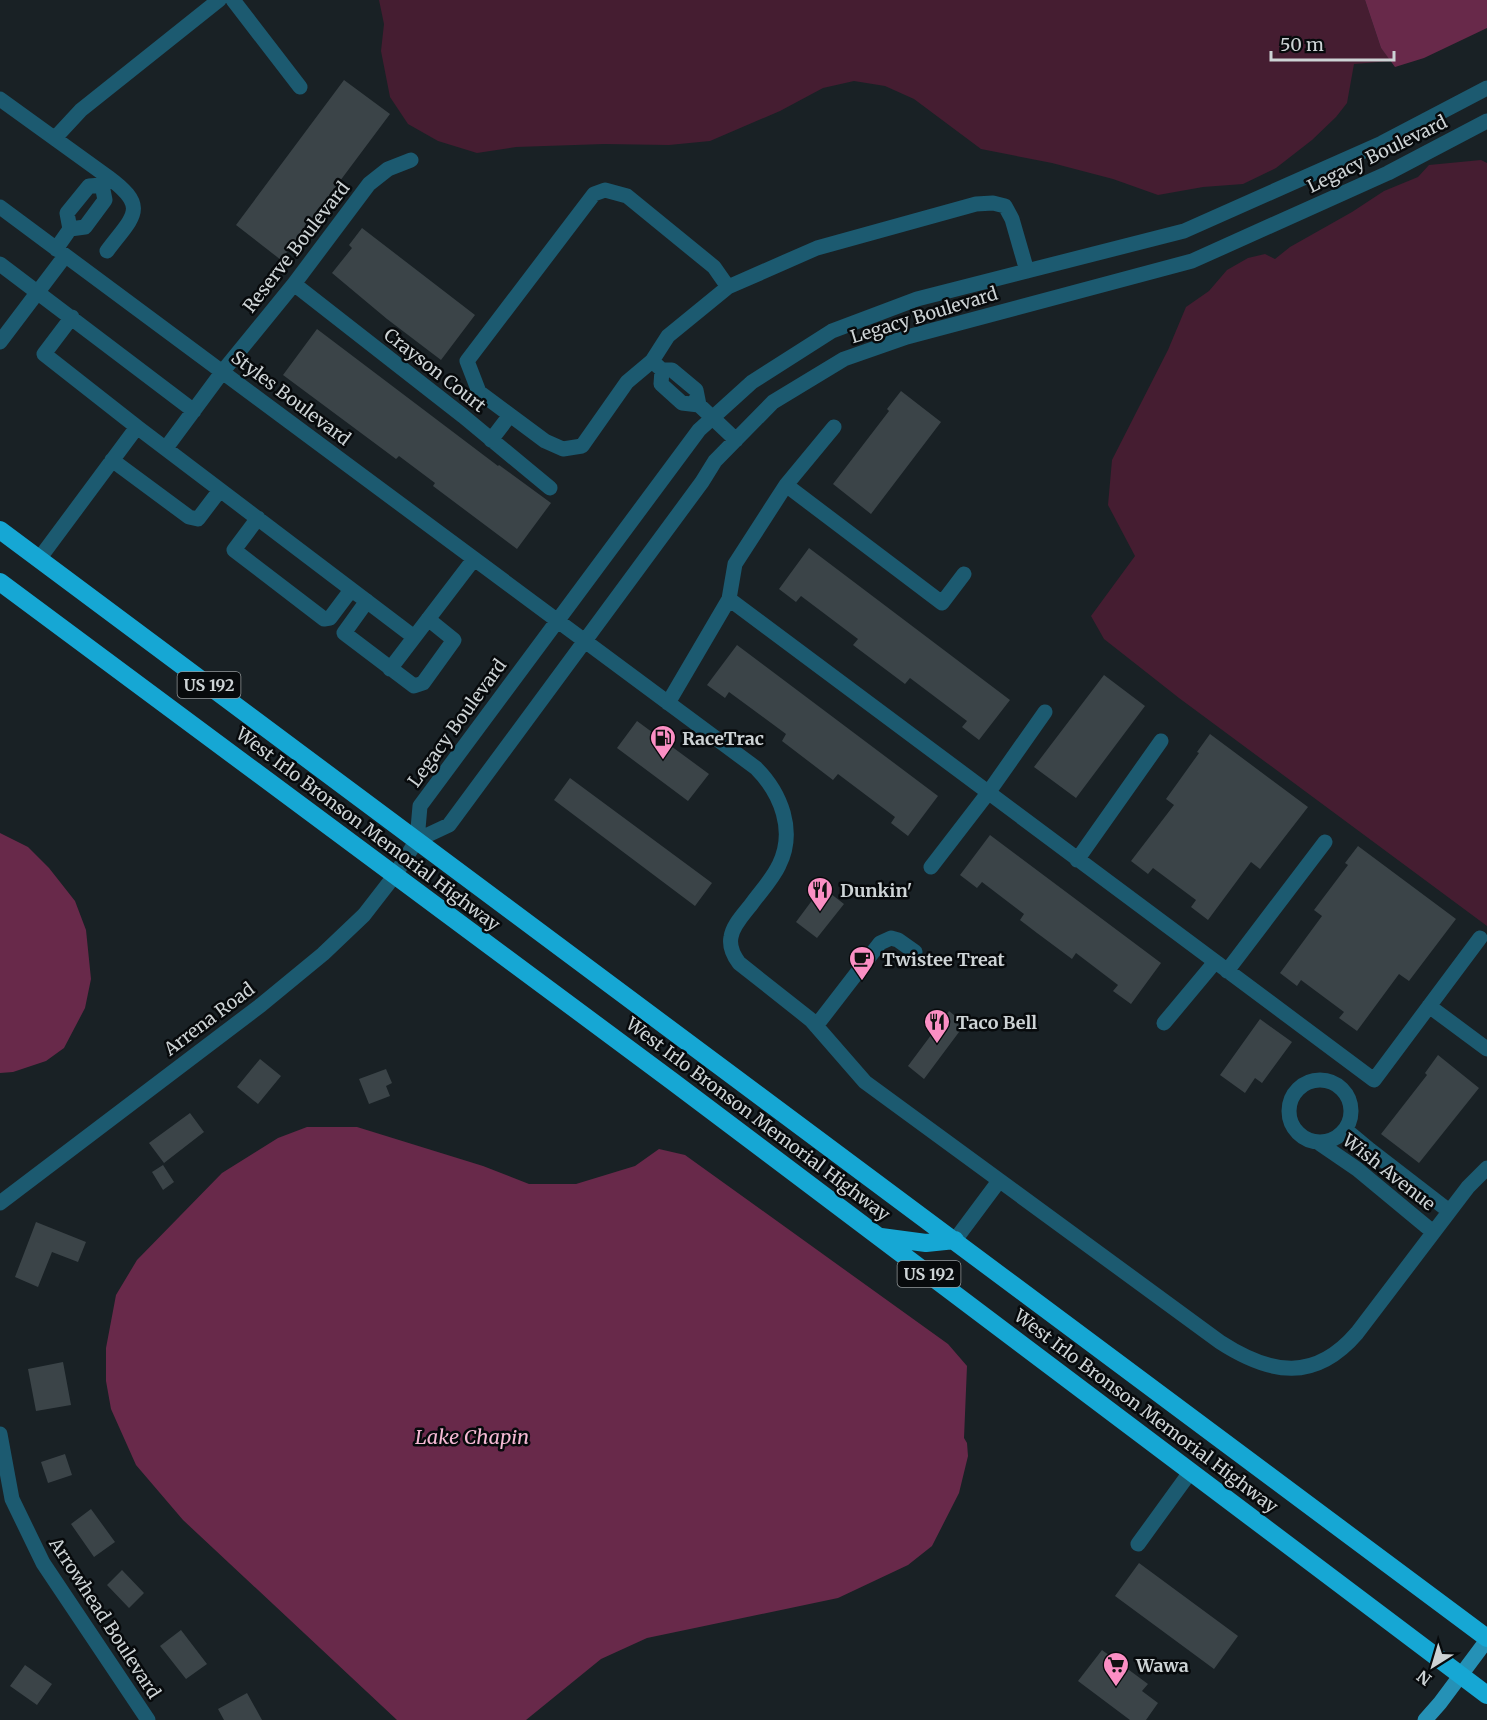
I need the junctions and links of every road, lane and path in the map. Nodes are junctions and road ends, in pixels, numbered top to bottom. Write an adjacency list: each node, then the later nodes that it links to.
1 (219, 0): 7 (street)
2 (233, 0): 3 (street)
3 (300, 87)
4 (1487, 88): 15 (street, Legacy Boulevard)
5 (0, 99): 7 (street)
6 (1487, 121): 29 (street, Legacy Boulevard)
7 (55, 138): 9 (street)
8 (411, 160): 16 (street, Reserve Boulevard)
9 (105, 181): 11 (street); 11 (street); 12 (street)
10 (0, 207): 13 (street, Styles Boulevard)
11 (70, 229): 13 (street)
12 (107, 251)
13 (60, 252): 18 (street); 22 (street, Styles Boulevard)
14 (0, 264): 18 (street)
15 (1027, 271): 17 (street); 25 (street, Legacy Boulevard)
16 (294, 284): 22 (street, Reserve Boulevard); 28 (street, Crayson Court)
17 (728, 287): 21 (street); 24 (street)
18 (38, 291): 19 (street); 20 (street)
19 (72, 317): 23 (street); 26 (street)
20 (0, 342)
21 (657, 366): 24 (street); 25 (street)
22 (223, 371): 23 (street, Reserve Boulevard); 38 (street, Styles Boulevard)
23 (194, 411): 30 (street, Reserve Boulevard)
24 (510, 415): 28 (street)
25 (712, 418): 29 (street); 45 (street, Legacy Boulevard)
26 (137, 427): 30 (street); 31 (street)
27 (834, 427): 32 (street)
28 (491, 440): 33 (street, Crayson Court)
29 (736, 440): 47 (street, Legacy Boulevard)
30 (166, 448): 34 (street)
31 (112, 460): 34 (street); 37 (street)
32 (786, 485): 39 (street); 42 (street)
33 (550, 488)
34 (220, 490): 35 (street)
35 (258, 518): 41 (street); 41 (street)
36 (0, 530): 37 (highway, West Irlo Bronson Memorial Highway / US 192)
37 (39, 559): 53 (highway, West Irlo Bronson Memorial Highway / US 192)
38 (474, 559): 44 (street); 45 (street, Styles Boulevard)
39 (964, 574)
40 (0, 582): 57 (highway, West Irlo Bronson Memorial Highway / US 192)
41 (351, 590): 43 (street)
42 (729, 599): 49 (street); 52 (street)
43 (367, 602): 46 (street); 48 (street)
44 (428, 619): 46 (street); 48 (street)
45 (557, 621): 47 (street, Styles Boulevard); 53 (street, Legacy Boulevard)
46 (414, 637): 48 (street)
47 (584, 640): 49 (street, Styles Boulevard); 53 (street, Legacy Boulevard)
48 (390, 669)
49 (668, 703): 63 (street, Styles Boulevard)
50 (1045, 712): 52 (street)
51 (1161, 741): 55 (street)
52 (988, 793): 55 (street); 56 (street)
53 (417, 840): 57 (street, Arrena Road); 77 (highway, West Irlo Bronson Memorial Highway / US 192)
54 (1325, 842): 60 (street)
55 (1077, 860): 60 (street)
56 (931, 867)
57 (395, 875): 73 (street, Arrena Road); 76 (highway, West Irlo Bronson Memorial Highway / US 192)
58 (1480, 938): 61 (street)
59 (915, 952): 63 (street)
60 (1221, 967): 62 (street); 65 (street)
61 (1429, 1006): 64 (street); 65 (street)
62 (1164, 1023)
63 (816, 1026): 71 (street, Styles Boulevard)
64 (1487, 1049)
65 (1354, 1066): 66 (street)
66 (1344, 1090): 67 (street, Wish Avenue); 68 (street, Wish Avenue)
67 (1346, 1130): 68 (street, Wish Avenue); 70 (street, Wish Avenue)
68 (1319, 1143): 72 (street, Wish Avenue)
69 (1487, 1168): 74 (street, Styles Boulevard)
70 (1400, 1174): 72 (street); 74 (street, Wish Avenue)
71 (999, 1180): 75 (street, Styles Boulevard); 77 (street)
72 (1385, 1193): 75 (street, Wish Avenue)
73 (0, 1203)
74 (1449, 1211): 75 (street, Styles Boulevard)
75 (1433, 1232)
76 (879, 1237): 77 (highway); 79 (highway, West Irlo Bronson Memorial Highway / US 192)
77 (955, 1240): 81 (highway, West Irlo Bronson Memorial Highway / US 192)
78 (0, 1434): 84 (street, Arrowhead Boulevard)
79 (1191, 1471): 80 (street); 82 (highway, West Irlo Bronson Memorial Highway / US 192)
80 (1138, 1544)
81 (1487, 1639): 82 (main road)
82 (1461, 1675): 83 (highway, West Irlo Bronson Memorial Highway / US 192); 85 (main road)
83 (1487, 1695)
84 (148, 1720)
85 (1425, 1720)

